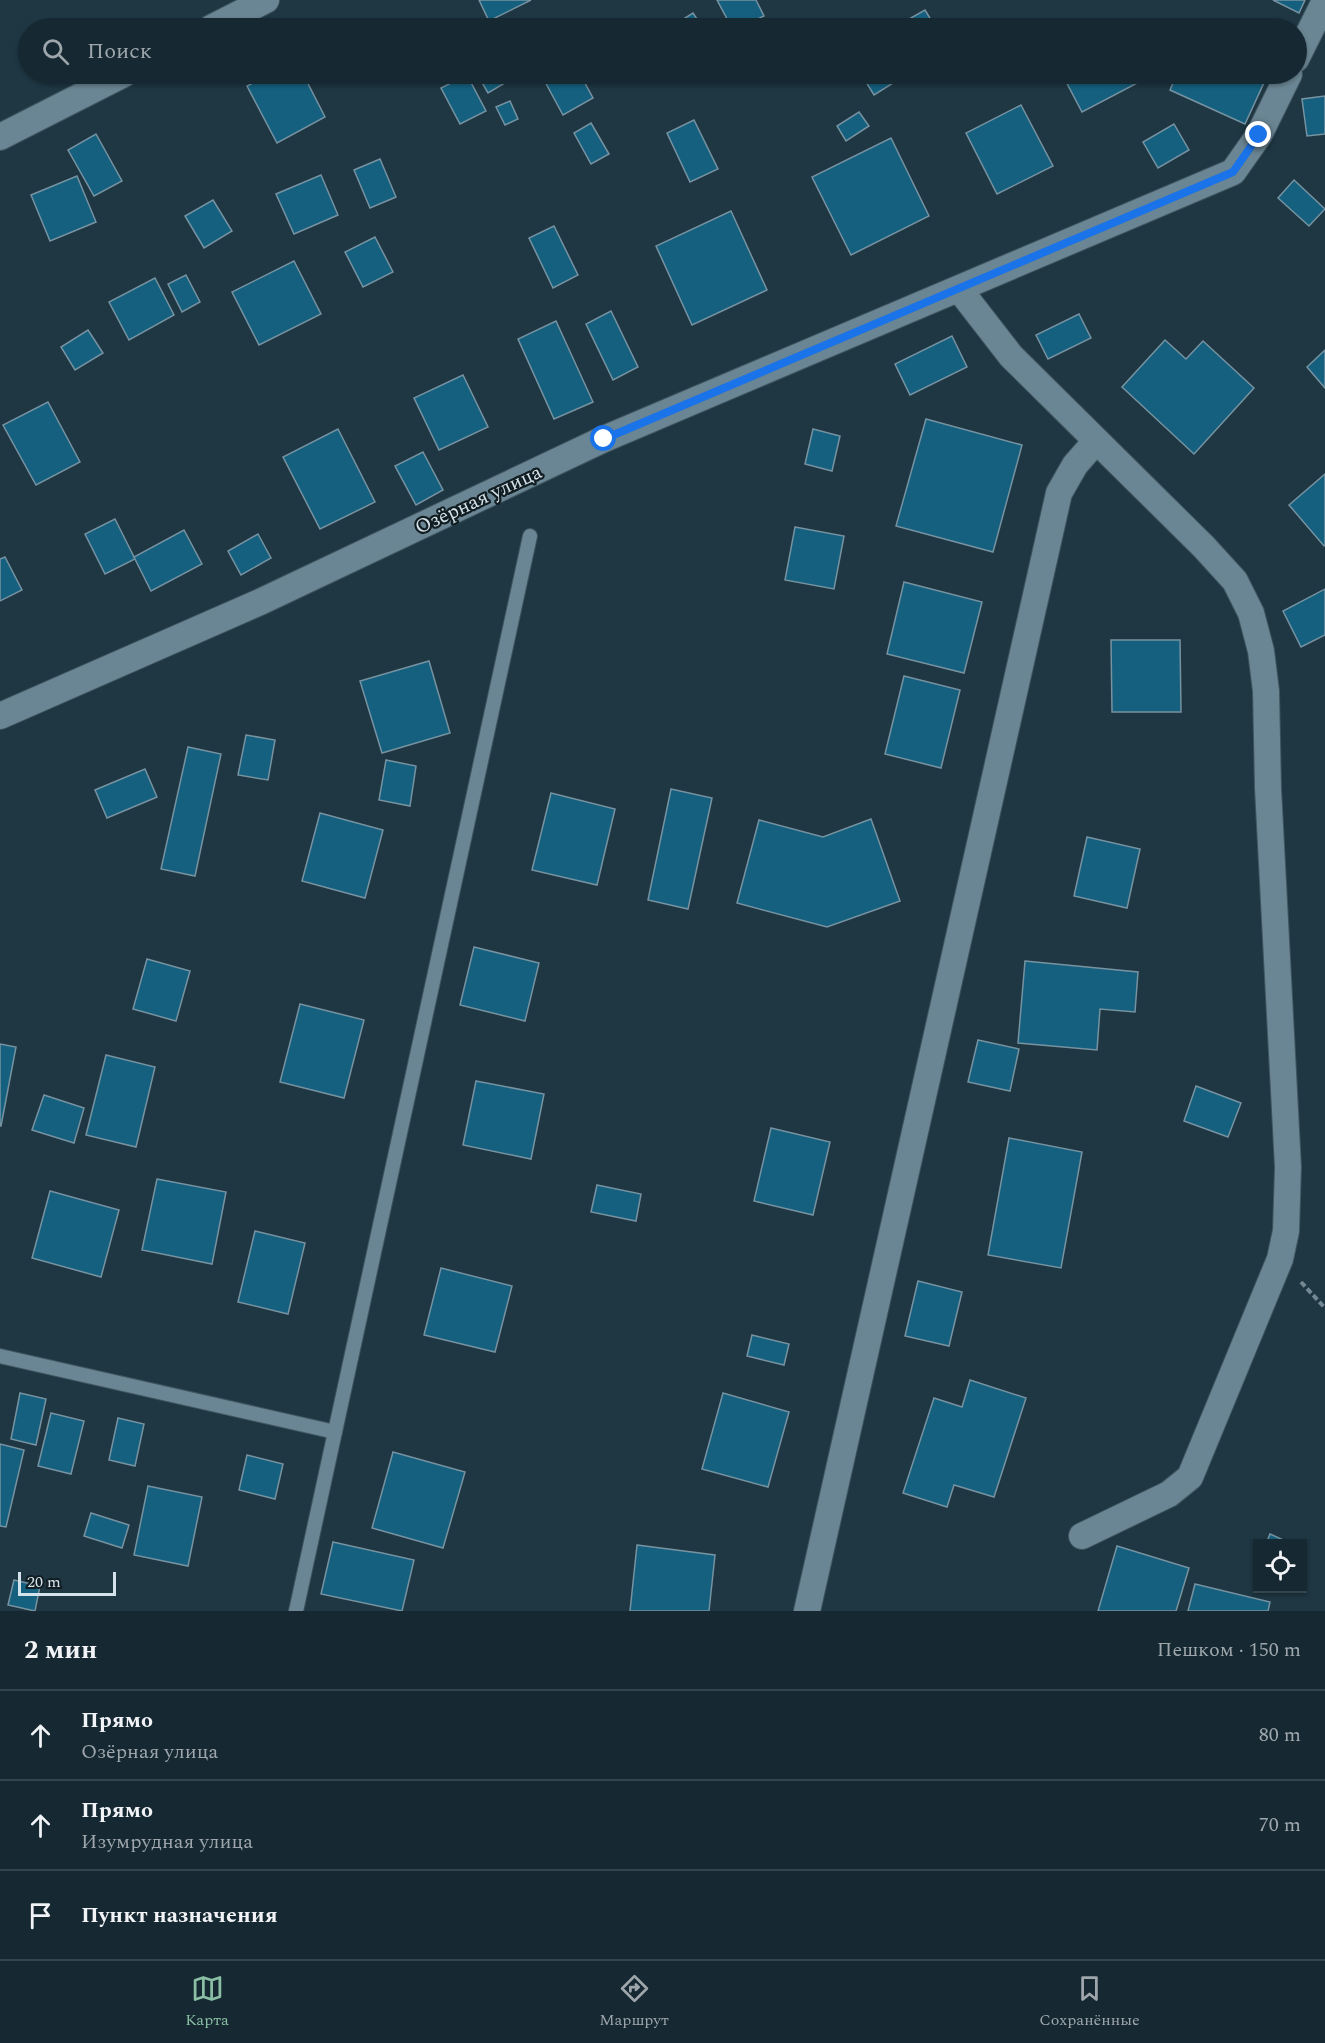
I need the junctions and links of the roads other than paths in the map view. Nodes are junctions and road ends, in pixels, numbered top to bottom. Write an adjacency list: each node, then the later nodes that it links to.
1 (266, 0): 3 (street)
2 (1325, 1): 4 (street)
3 (231, 18)
4 (1307, 37)
5 (104, 84): 7 (street)
6 (1284, 84): 8 (street, Озёрная улица)
7 (0, 137)
8 (959, 289): 9 (street); 11 (street, Озёрная улица)
9 (1096, 441): 14 (street); 16 (street)
10 (530, 536): 13 (lane)
11 (0, 716)
12 (0, 1356): 13 (lane)
13 (335, 1432): 15 (lane)
14 (1082, 1536)
15 (296, 1611)
16 (807, 1611)

